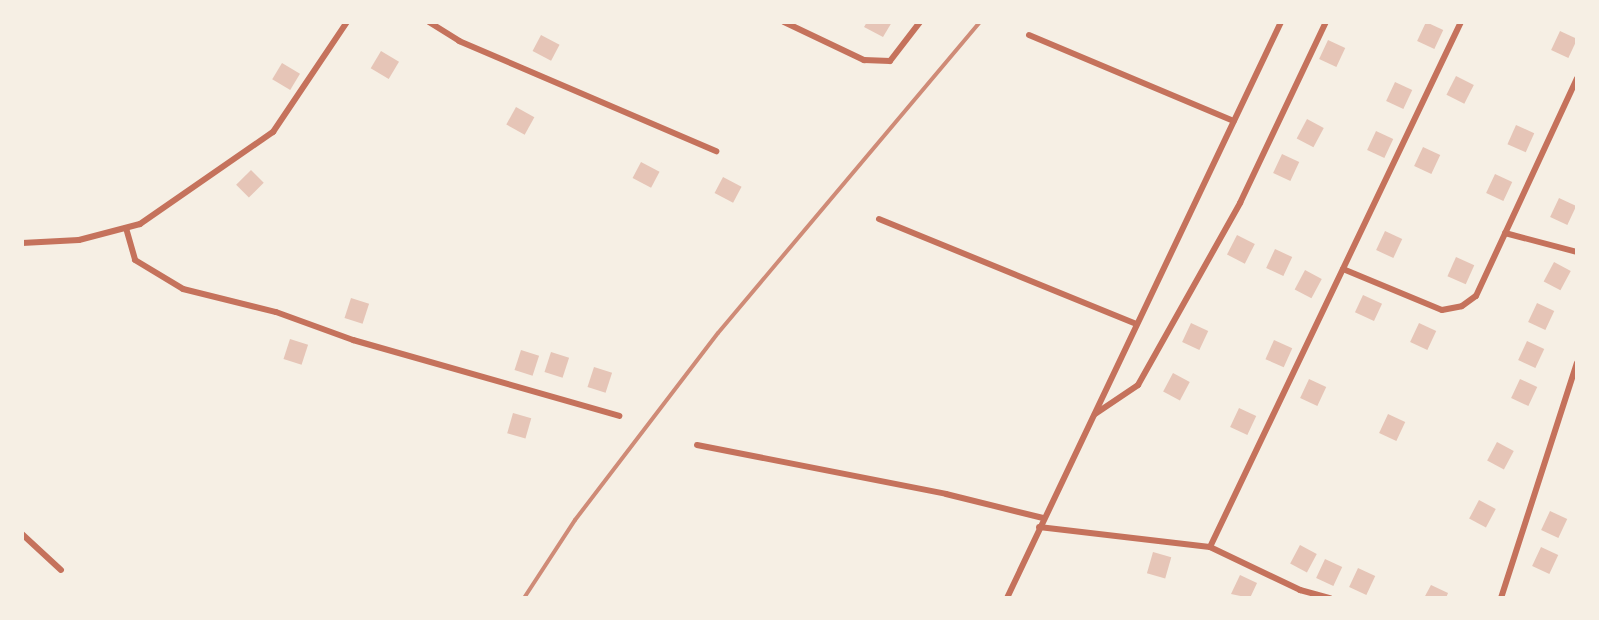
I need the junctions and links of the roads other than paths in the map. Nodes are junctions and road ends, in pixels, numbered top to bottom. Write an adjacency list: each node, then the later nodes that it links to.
1 (347, 22): 13 (street)
2 (429, 22): 11 (street)
3 (784, 22): 4 (street)
4 (920, 22)
5 (1281, 22): 10 (street)
6 (1326, 22): 20 (street)
7 (1461, 22): 17 (street)
8 (1029, 35): 10 (street)
9 (1577, 78): 14 (street)
10 (1234, 121): 18 (street)
11 (716, 151)
12 (879, 219): 18 (street)
13 (126, 228): 15 (street); 21 (street)
14 (1505, 233): 16 (street); 17 (street)
15 (22, 243)
16 (1577, 252)
17 (1343, 269): 26 (street)
18 (1136, 324): 20 (street)
19 (1577, 363): 30 (street)
20 (1094, 414): 23 (street)
21 (619, 416)
22 (697, 445): 23 (street)
23 (1043, 518): 24 (street)
24 (1039, 527): 26 (street); 28 (street)
25 (22, 534): 27 (street)
26 (1210, 547): 29 (street)
27 (61, 570)
28 (1007, 598)
29 (1330, 598)
30 (1501, 598)

